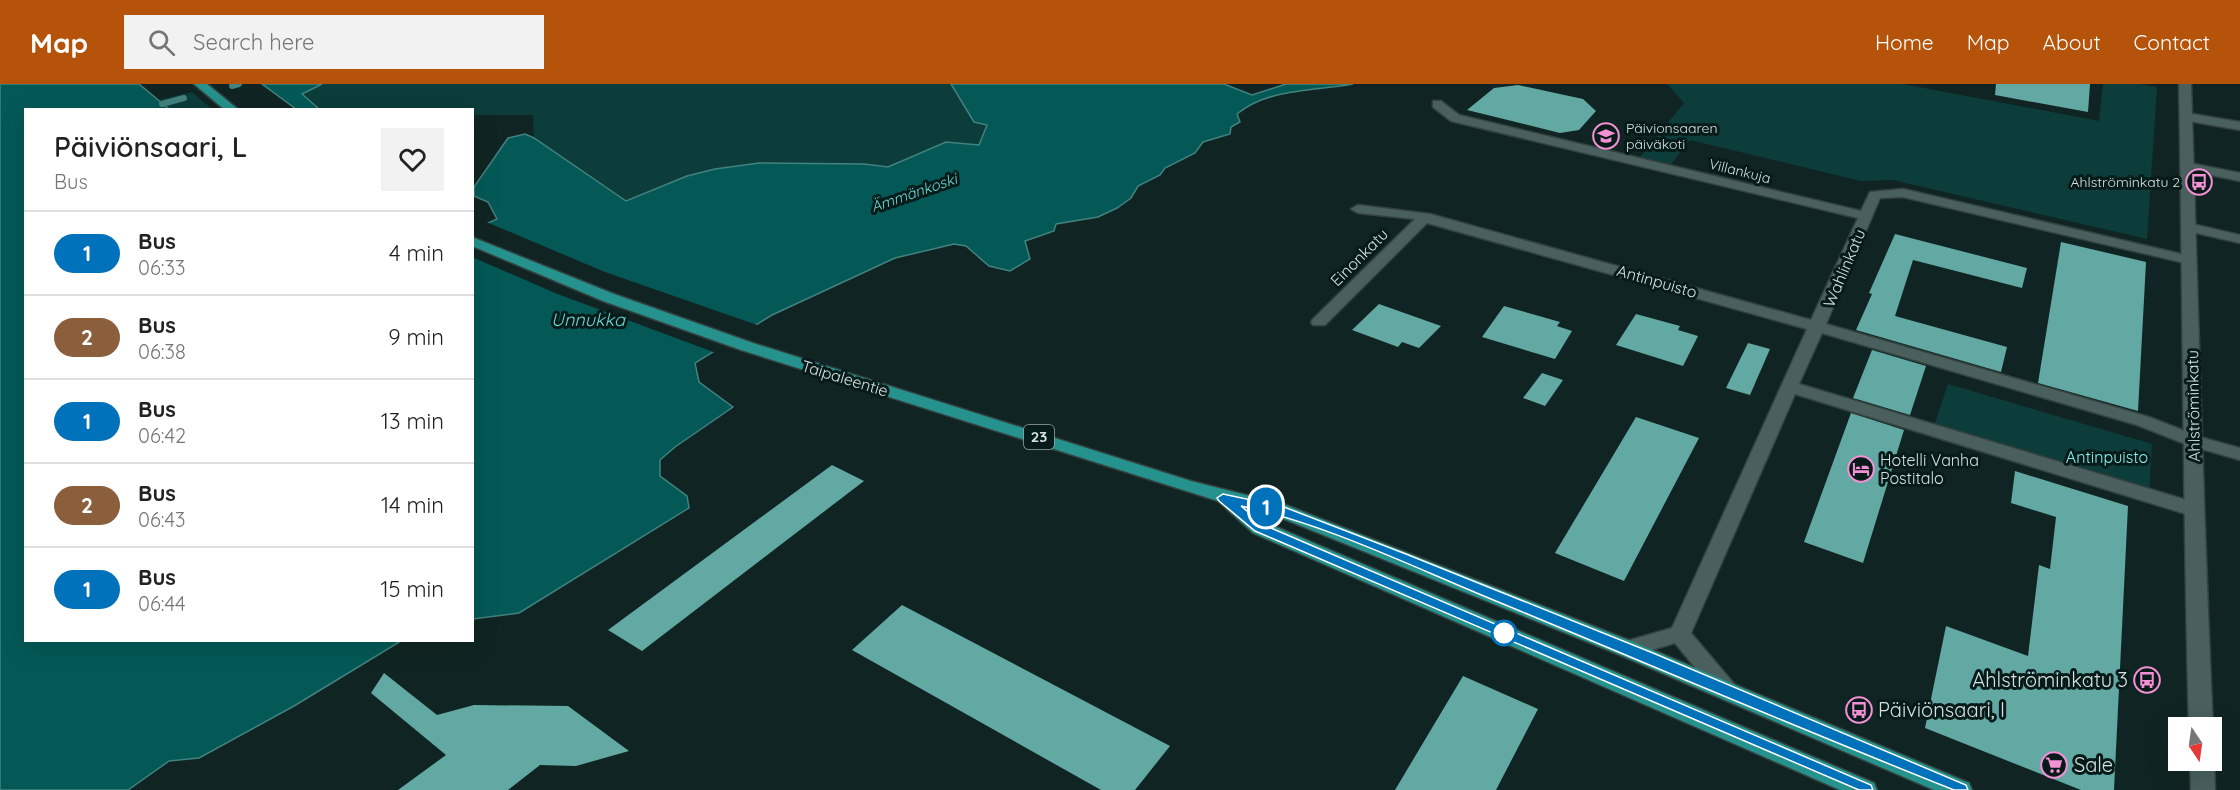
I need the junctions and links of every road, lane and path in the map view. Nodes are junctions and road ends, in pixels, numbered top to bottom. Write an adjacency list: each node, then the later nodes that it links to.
1 (200, 84): 4 (highway)
2 (2186, 84): 5 (street, Ahlströminkatu)
3 (1437, 104): 10 (street, Villankuja)
4 (230, 108)
5 (2187, 117): 6 (street); 7 (street, Ahlströminkatu)
6 (2240, 126)
7 (2190, 167): 8 (street); 12 (street, Ahlströminkatu)
8 (2240, 177)
9 (1358, 209): 11 (street, Antinpuisto)
10 (1866, 216): 15 (street, Wahlinkatu); 17 (street, Wahlinkatu)
11 (1425, 217): 16 (street, Einonkatu); 17 (street, Antinpuisto)
12 (2188, 227): 13 (street); 15 (street, Ahlströminkatu)
13 (2240, 239)
14 (474, 242): 21 (highway, Taipaleentie / 23)
15 (2189, 260): 19 (street, Ahlströminkatu)
16 (1318, 322)
17 (1818, 328): 18 (street, Wahlinkatu); 19 (street, Antinpuisto)
18 (1790, 387): 22 (street); 23 (street, Wahlinkatu)
19 (2194, 441): 20 (street, Antinpuisto); 22 (street, Ahlströminkatu)
20 (2240, 454)
21 (1223, 498): 24 (highway, Taipaleentie / 23); 28 (highway, Taipaleentie / 23)
22 (2193, 509): 26 (street, Ahlströminkatu)
23 (1680, 634): 24 (street); 25 (street)
24 (1628, 649): 25 (highway, Taipaleentie / 23)
25 (1727, 690): 29 (highway, Taipaleentie / 23)
26 (2201, 717)
27 (2202, 771): 30 (street)
28 (1865, 790)
29 (1960, 790)
30 (2203, 790)

